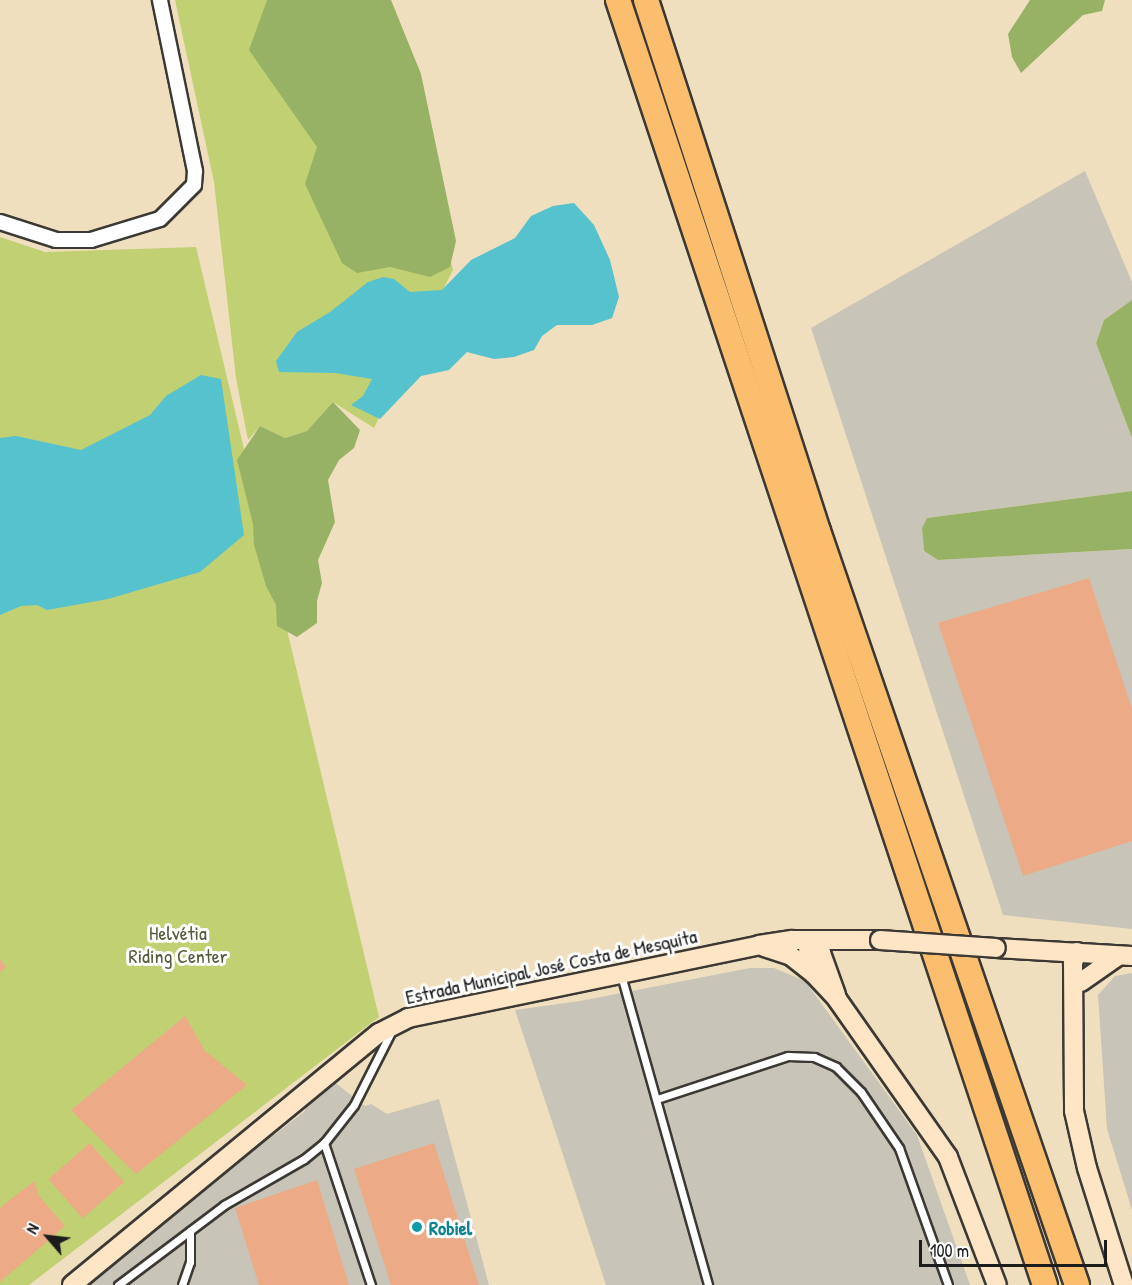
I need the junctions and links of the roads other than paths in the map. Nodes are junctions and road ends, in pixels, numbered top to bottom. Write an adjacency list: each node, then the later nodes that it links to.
1 (160, 0): 4 (street)
2 (618, 0): 27 (highway)
3 (646, 0): 28 (highway)
4 (0, 222)
5 (853, 939): 6 (main road, Estrada Municipal José Costa de Mesquita); 8 (main road, Estrada Municipal José Costa de Mesquita, bridge); 13 (main road)
6 (809, 940): 7 (main road, Estrada Municipal José Costa de Mesquita); 12 (main road); 13 (main road)
7 (759, 945): 11 (main road, Estrada Municipal José Costa de Mesquita); 12 (main road)
8 (1039, 950): 9 (main road, Estrada Municipal José Costa de Mesquita); 14 (main road)
9 (1077, 952): 10 (main road, Estrada Municipal José Costa de Mesquita); 14 (main road)
10 (1126, 956): 14 (main road)
11 (620, 972): 16 (main road, Estrada Municipal José Costa de Mesquita); 17 (lane)
12 (814, 974): 15 (main road)
13 (832, 980): 15 (main road)
14 (1076, 988): 29 (main road)
15 (837, 999): 26 (main road)
16 (394, 1024): 18 (lane); 20 (main road, Estrada Municipal José Costa de Mesquita)
17 (657, 1099): 24 (lane); 25 (lane)
18 (324, 1143): 19 (lane); 23 (lane)
19 (190, 1231): 21 (lane); 22 (lane)
20 (72, 1285)
21 (118, 1285)
22 (182, 1285)
23 (371, 1285)
24 (708, 1285)
25 (948, 1285)
26 (997, 1285)
27 (1045, 1285)
28 (1077, 1285)
29 (1124, 1285)

